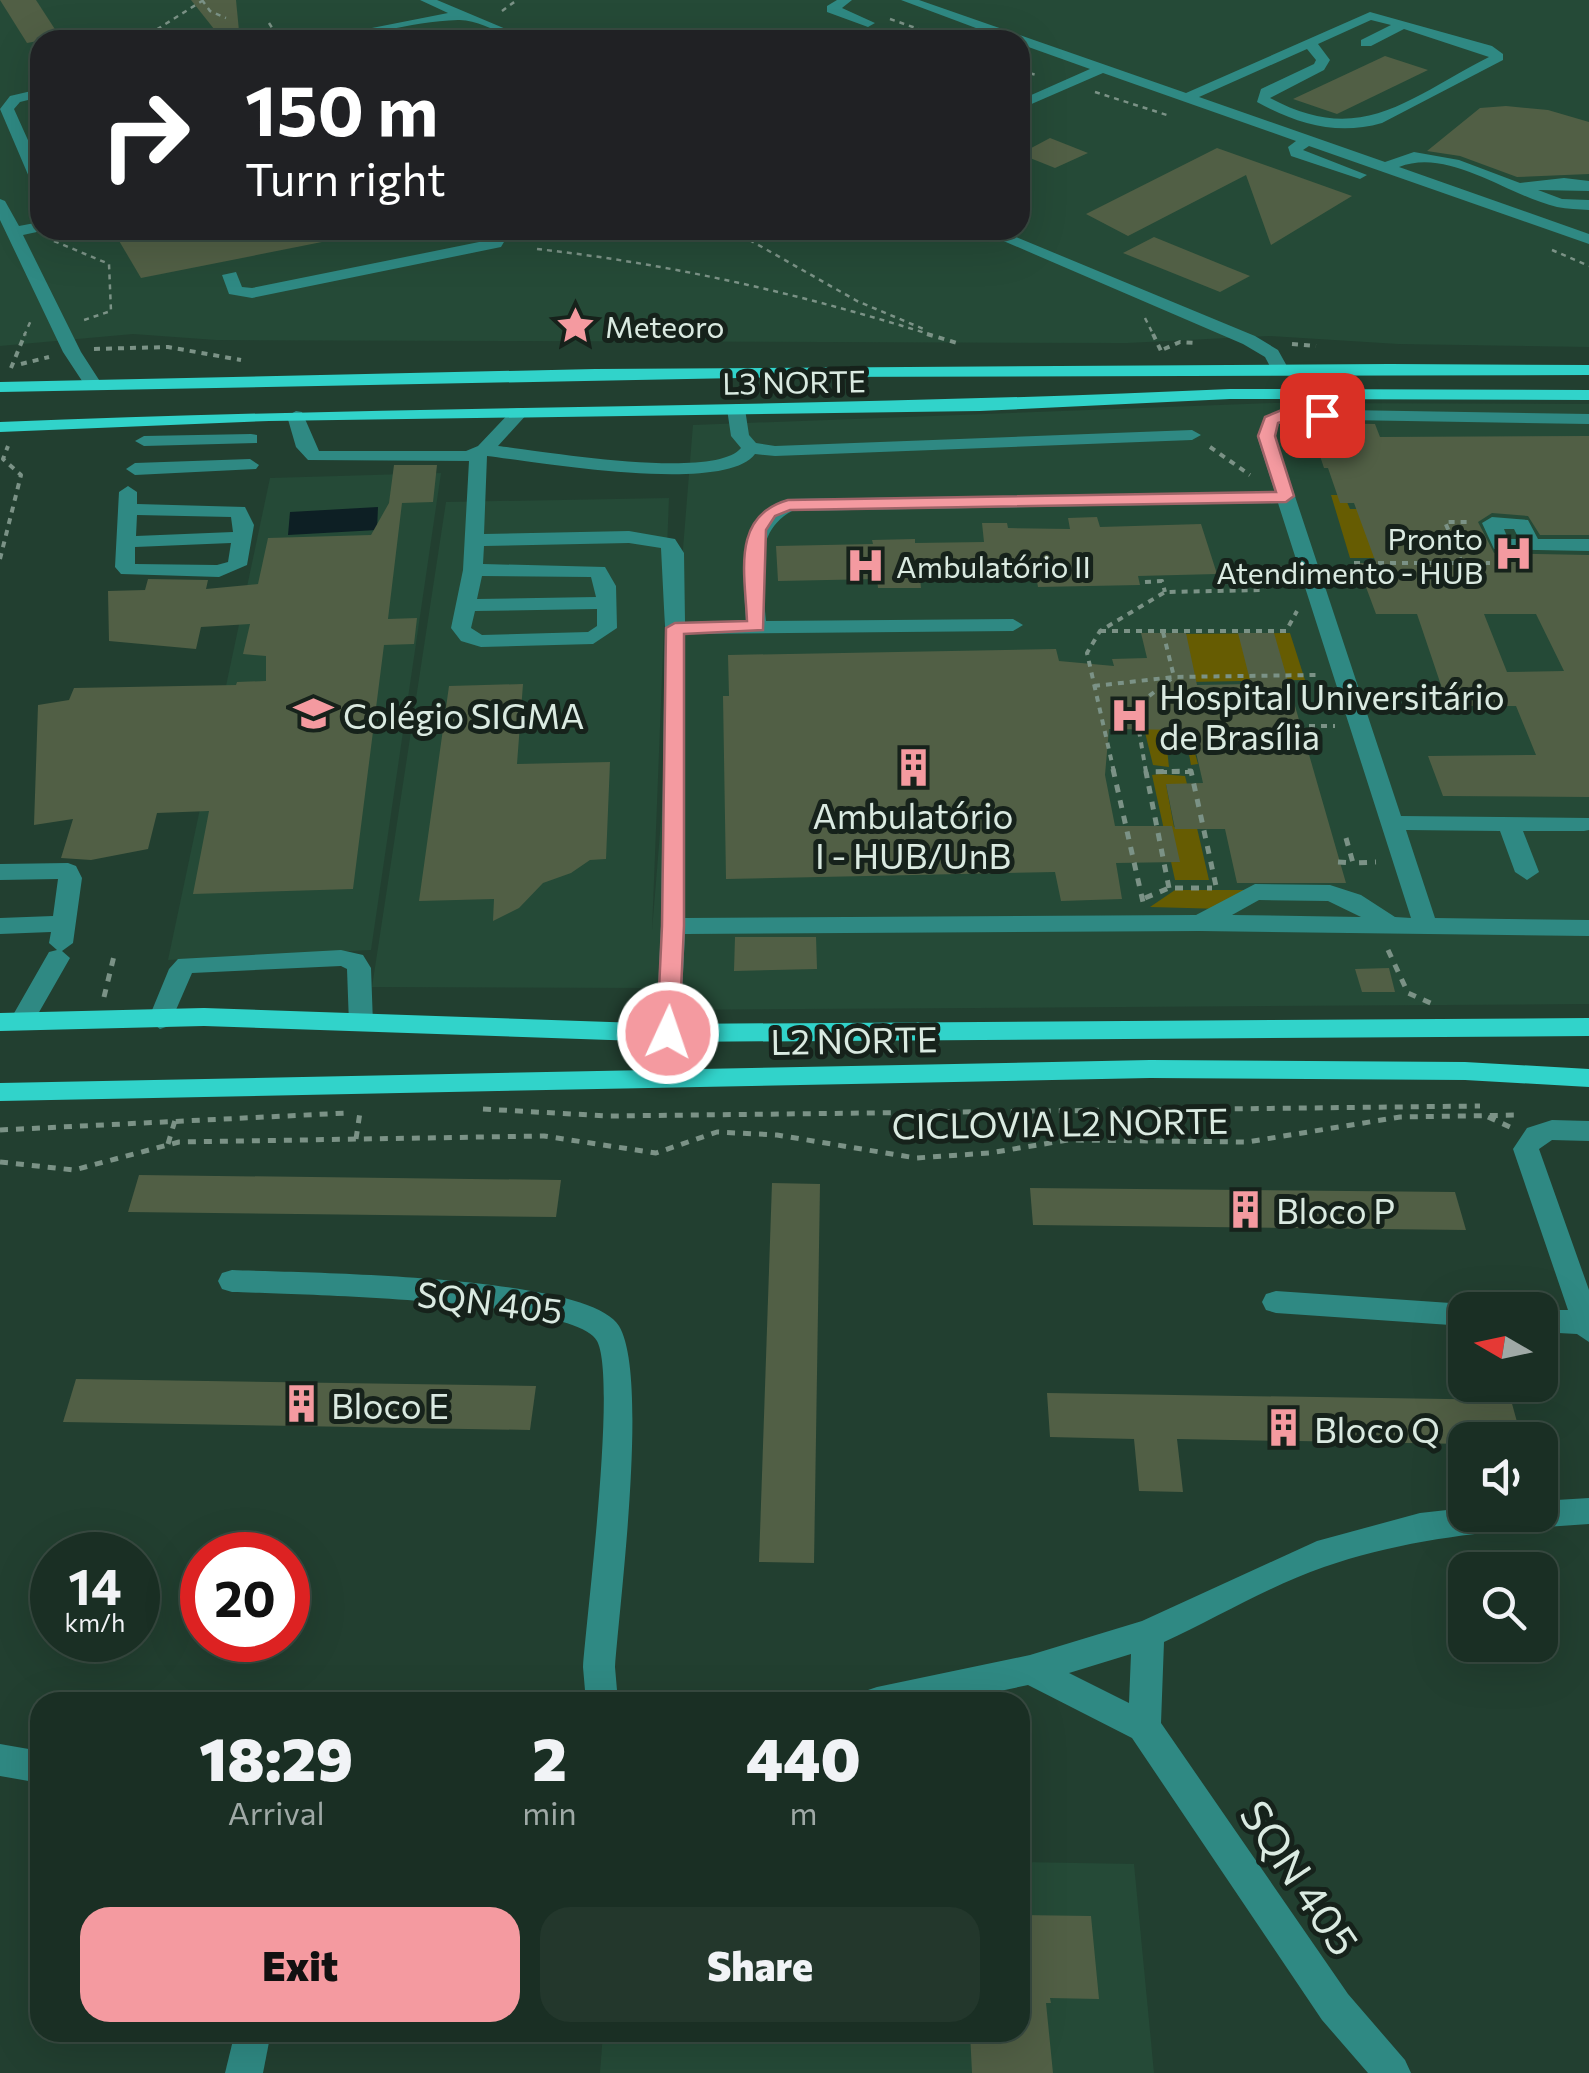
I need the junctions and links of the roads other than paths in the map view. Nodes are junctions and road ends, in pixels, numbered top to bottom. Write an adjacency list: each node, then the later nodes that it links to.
1 (426, 0): 4 (street)
2 (846, 0): 5 (street)
3 (907, 0): 9 (street)
4 (462, 15): 7 (street); 8 (street)
5 (874, 19)
6 (1405, 23): 11 (street); 12 (street); 12 (street)
7 (376, 30)
8 (500, 30)
9 (993, 30)
10 (1030, 43): 13 (street)
11 (1366, 43)
12 (1312, 45): 16 (street)
13 (1103, 68): 16 (street); 17 (street)
14 (1466, 92): 19 (street)
15 (30, 95): 18 (street)
16 (1188, 96): 20 (street)
17 (1030, 101)
18 (7, 127): 22 (street)
19 (1396, 129)
20 (1310, 140): 23 (street); 27 (street)
21 (1438, 163): 23 (street); 24 (street); 25 (street)
22 (30, 167)
23 (1386, 168): 24 (street)
24 (1409, 176): 27 (street)
25 (1515, 186): 26 (street); 29 (street)
26 (1589, 186)
27 (1442, 188): 32 (street)
28 (0, 204): 30 (street)
29 (1589, 205)
30 (19, 229): 43 (street)
31 (1589, 230): 32 (street)
32 (1570, 232): 33 (street)
33 (1589, 239)
34 (497, 240): 37 (street)
35 (1010, 240): 36 (street)
36 (1058, 260): 38 (street); 38 (street)
37 (230, 275)
38 (1219, 328): 39 (street)
39 (1280, 368): 40 (main road, L3 NORTE); 41 (main road, L3 NORTE)
40 (1589, 370)
41 (1027, 371): 42 (main road, L3 NORTE); 46 (main road)
42 (286, 380): 43 (main road, L3 NORTE); 49 (main road)
43 (92, 384): 44 (main road, L3 NORTE)
44 (4, 387)
45 (1589, 395): 46 (main road, L3 NORTE)
46 (980, 406): 47 (main road, L3 NORTE)
47 (736, 410): 48 (main road, L3 NORTE); 57 (street)
48 (519, 413): 50 (main road, L3 NORTE); 58 (street)
49 (269, 416): 50 (main road, L3 NORTE); 52 (main road, L3 NORTE)
50 (296, 416): 58 (street)
51 (1589, 418): 61 (street)
52 (152, 420): 53 (main road, L3 NORTE); 56 (street)
53 (0, 427)
54 (1192, 435): 57 (street)
55 (251, 439): 56 (street)
56 (144, 441): 60 (street)
57 (750, 448): 58 (street)
58 (481, 452): 63 (street)
59 (250, 465): 60 (street)
60 (129, 488): 62 (street); 64 (street)
61 (1278, 497): 71 (street); 73 (street)
62 (242, 537): 64 (street); 64 (street)
63 (476, 540): 67 (street); 72 (street)
64 (126, 542)
65 (1589, 545): 66 (street)
66 (1531, 546)
67 (473, 570): 68 (street); 69 (street)
68 (608, 603): 69 (street); 69 (street)
69 (466, 605)
70 (1013, 625): 71 (street)
71 (756, 626): 72 (street)
72 (675, 628): 79 (street)
73 (1392, 823): 74 (street); 80 (street)
74 (1509, 824): 75 (street); 77 (street)
75 (1584, 824)
76 (0, 872): 82 (street)
77 (1527, 872)
78 (0, 926): 82 (street)
79 (673, 926): 80 (street); 87 (street)
80 (1426, 927): 81 (street)
81 (1589, 928)
82 (61, 942): 84 (street)
83 (160, 1020): 84 (main road, L2 NORTE); 85 (main road, L2 NORTE); 85 (street)
84 (11, 1022)
85 (361, 1024): 87 (main road, L2 NORTE)
86 (1589, 1027): 87 (main road, L2 NORTE)
87 (668, 1033)
88 (1589, 1078): 89 (main road, L2 NORTE)
89 (0, 1092)
90 (1589, 1131): 95 (street)
91 (232, 1281): 101 (street, SQN 405)
92 (1276, 1302): 93 (street)
93 (1448, 1313)
94 (1558, 1322): 95 (street)
95 (1588, 1326)
96 (1589, 1511): 97 (street)
97 (1558, 1513)
98 (1448, 1524): 99 (street)
99 (1148, 1634): 100 (street); 103 (street)
100 (1030, 1670): 102 (street); 103 (street, SQN 405)
101 (601, 1692)
102 (924, 1692)
103 (1144, 1726): 106 (street, SQN 405)
104 (0, 1760): 105 (street)
105 (30, 1765)
106 (1392, 2073)

